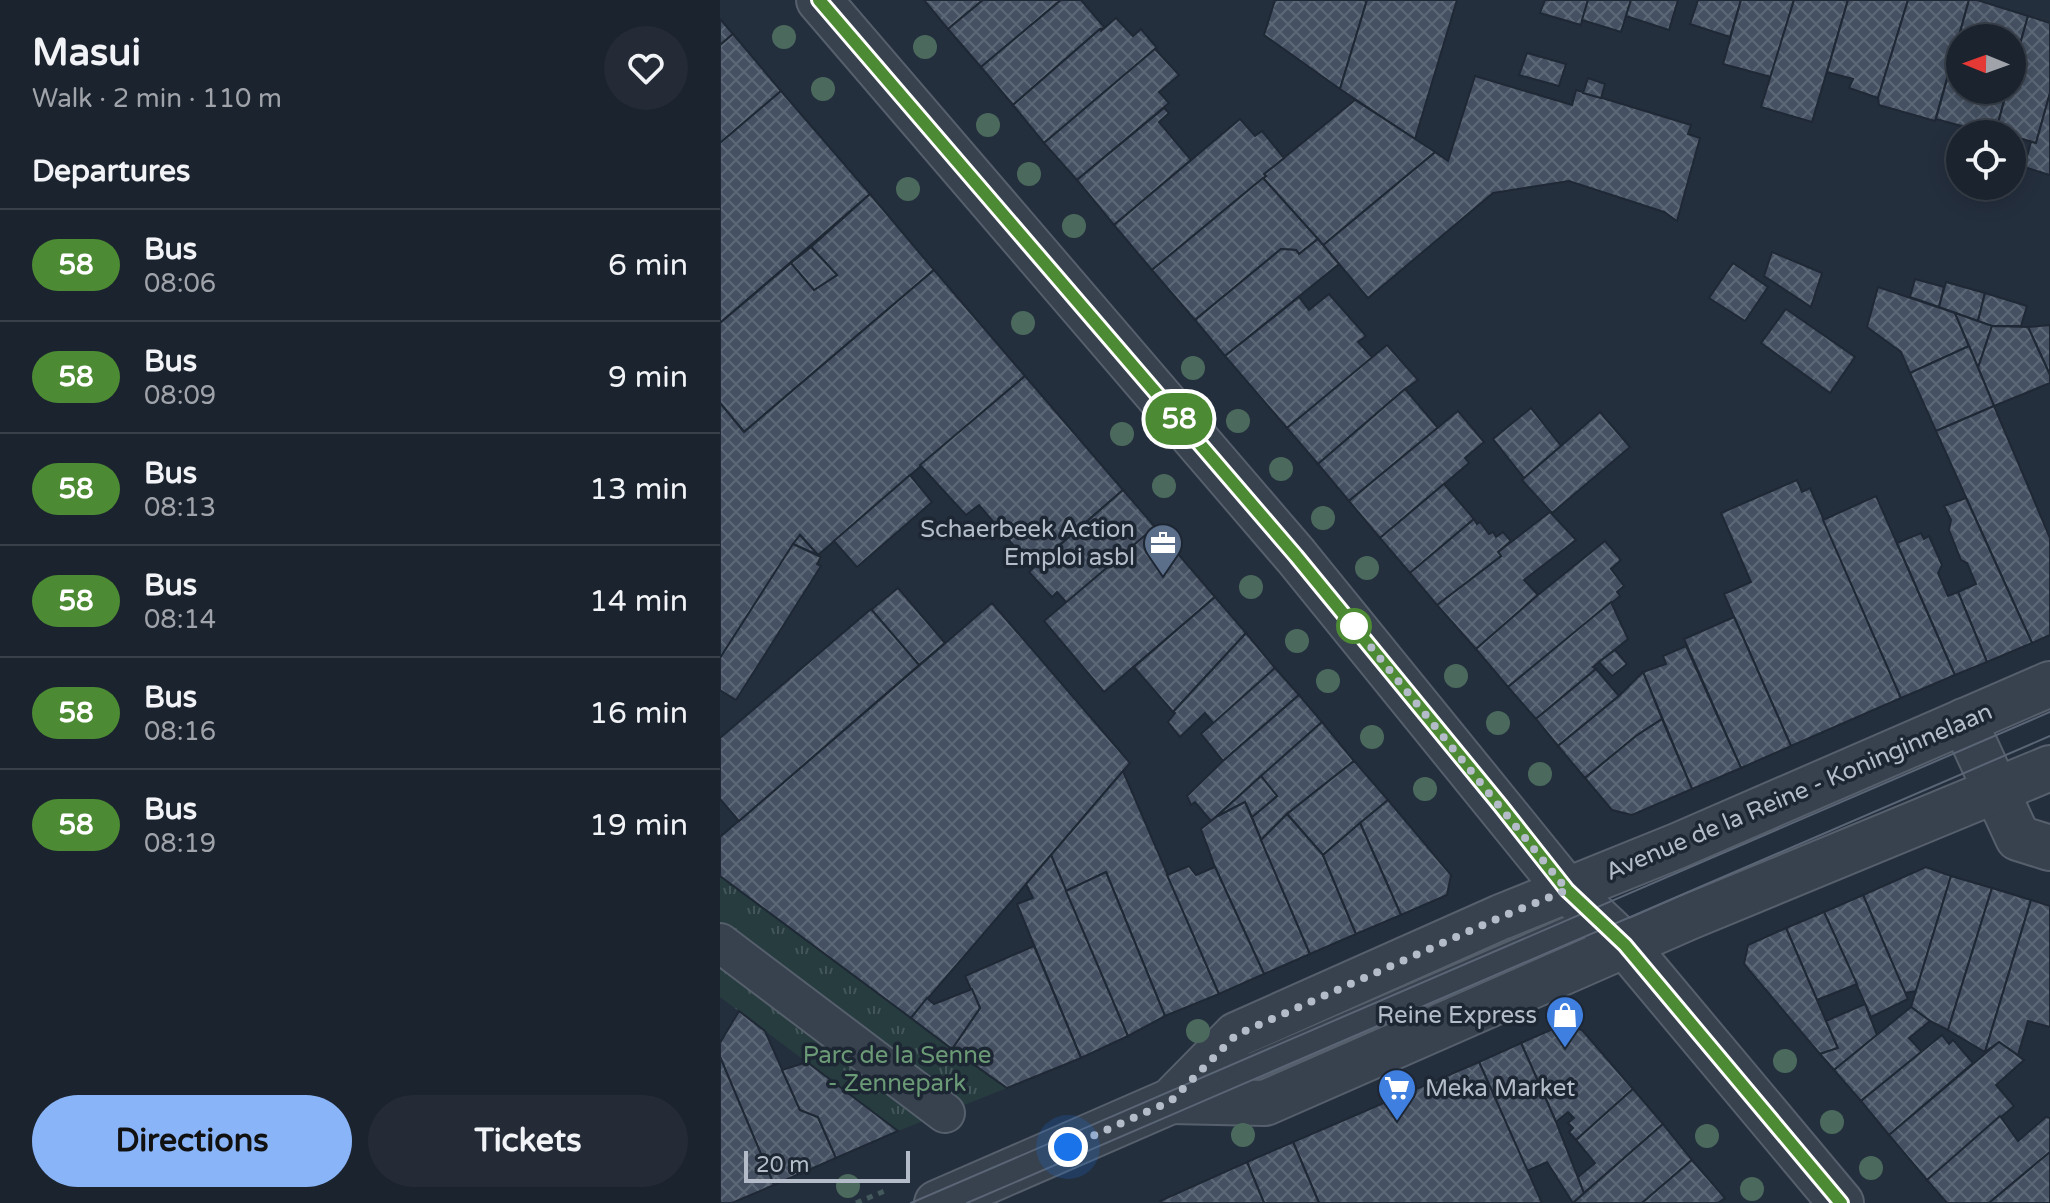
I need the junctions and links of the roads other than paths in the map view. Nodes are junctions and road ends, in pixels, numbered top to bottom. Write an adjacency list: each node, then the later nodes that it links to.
1 (819, 0): 7 (street)
2 (2050, 684): 3 (street, Avenue de la Reine - Koninginnelaan)
3 (1964, 721): 5 (street); 7 (street, Avenue de la Reine - Koninginnelaan)
4 (2050, 768): 5 (street, Avenue de la Reine - Koninginnelaan)
5 (1997, 791): 6 (street); 7 (street, Avenue de la Reine - Koninginnelaan)
6 (2050, 848)
7 (1597, 918): 9 (street, Avenue de la Reine - Koninginnelaan); 9 (street, Avenue de la Reine - Koninginnelaan); 12 (street)
8 (720, 943): 10 (street)
9 (1171, 1101): 11 (street, Avenue de la Reine - Koninginnelaan)
10 (945, 1113)
11 (955, 1199)
12 (1841, 1203)

